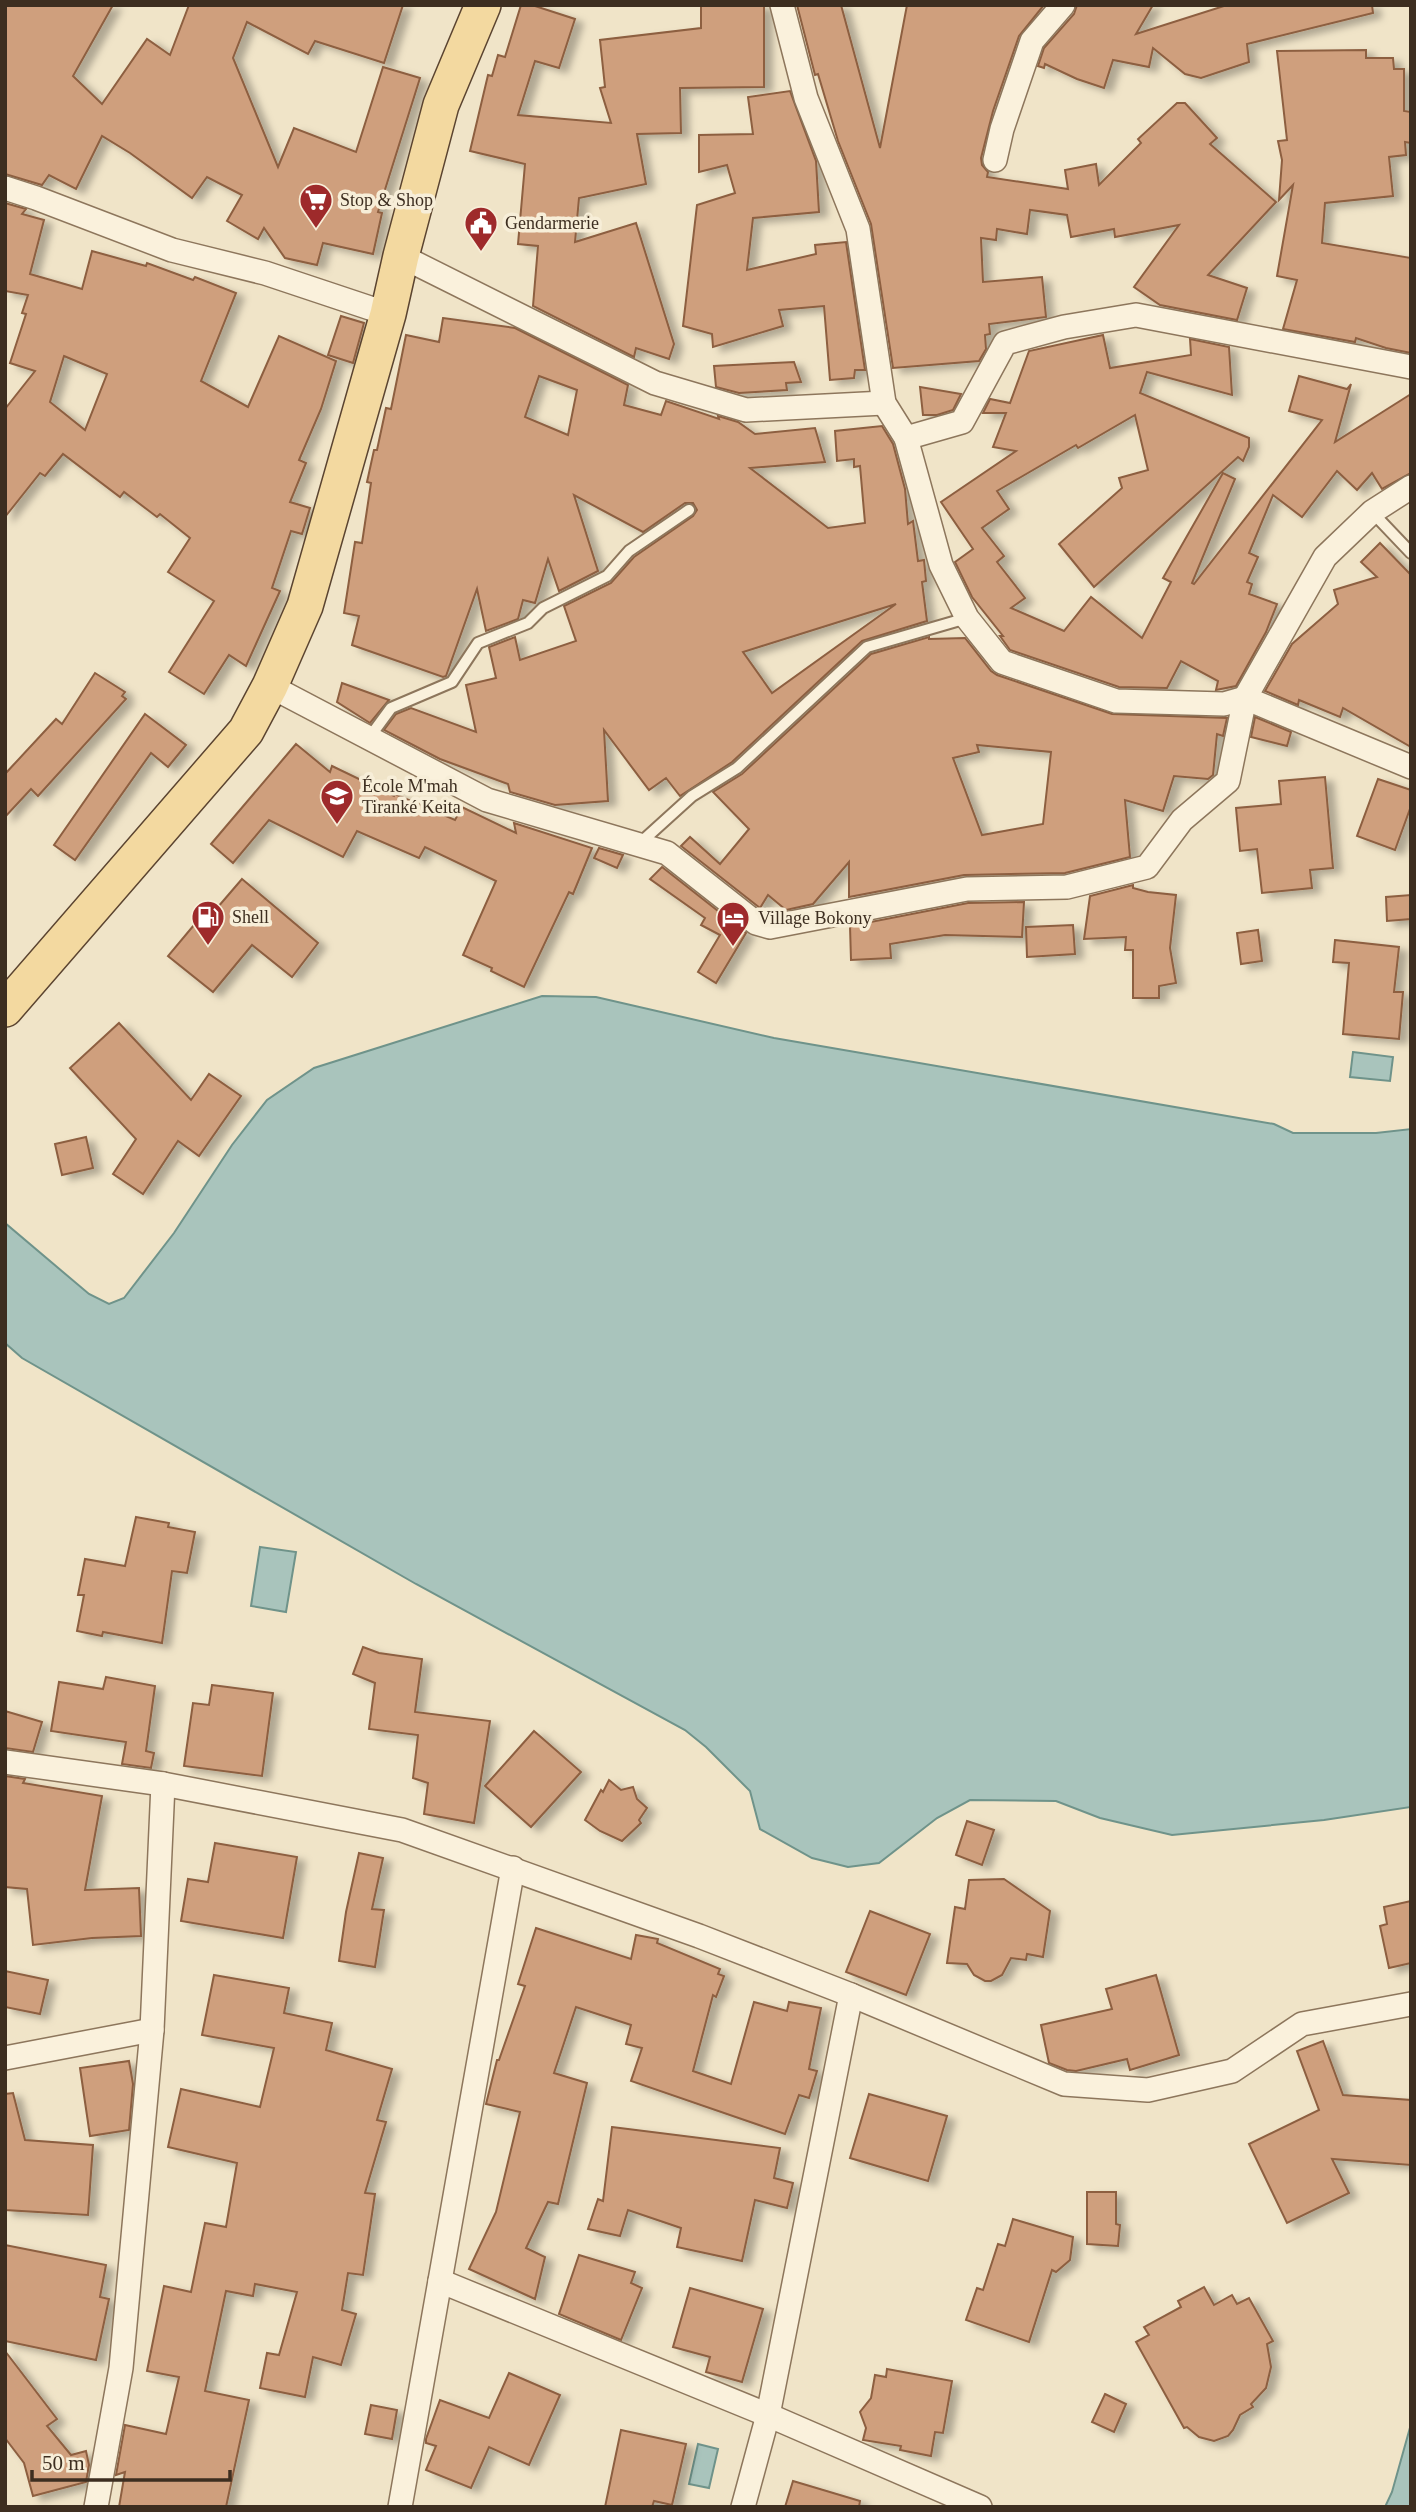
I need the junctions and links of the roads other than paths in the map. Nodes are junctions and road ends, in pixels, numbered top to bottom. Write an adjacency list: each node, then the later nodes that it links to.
1 (483, 5): 6 (main road)
2 (782, 5): 9 (street)
3 (1063, 5): 4 (street)
4 (995, 160)
5 (5, 188): 7 (street)
6 (401, 256): 7 (main road); 9 (street)
7 (388, 314): 16 (main road)
8 (1411, 367): 10 (street)
9 (884, 403): 10 (street)
10 (906, 438): 15 (street)
11 (1411, 487): 13 (street)
12 (689, 510): 18 (lane)
13 (1371, 512): 14 (lane); 17 (street)
14 (1411, 553)
15 (967, 618): 17 (street); 20 (lane)
16 (270, 686): 18 (street); 21 (main road)
17 (1245, 698): 19 (street); 20 (street)
18 (369, 738): 20 (street)
19 (1411, 767)
20 (639, 845)
21 (5, 1009)
22 (5, 1762): 23 (street)
23 (163, 1784): 24 (street); 27 (street)
24 (513, 1868): 25 (street); 29 (street)
25 (852, 1995): 26 (street); 30 (street)
26 (1411, 2004)
27 (152, 2030): 28 (street); 31 (street)
28 (5, 2058)
29 (440, 2281): 30 (street); 32 (street)
30 (768, 2415): 33 (street); 34 (street)
31 (96, 2507)
32 (400, 2507)
33 (743, 2507)
34 (980, 2507)

